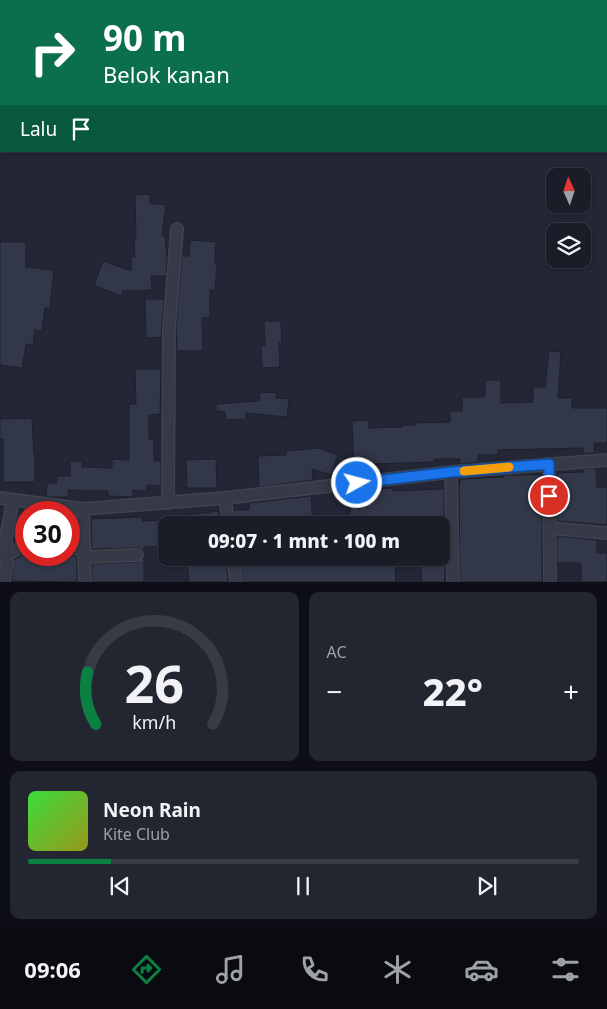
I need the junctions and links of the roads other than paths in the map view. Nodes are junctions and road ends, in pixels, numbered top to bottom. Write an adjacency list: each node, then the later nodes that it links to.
1 (178, 229): 8 (street)
2 (607, 460): 3 (street)
3 (549, 464): 4 (street); 11 (street)
4 (451, 472): 6 (street); 22 (street)
5 (0, 498): 7 (street)
6 (226, 498): 8 (street); 10 (street)
7 (12, 500): 9 (street); 16 (street)
8 (168, 503): 9 (street)
9 (83, 509): 15 (street)
10 (228, 516)
11 (549, 528): 12 (street); 23 (street)
12 (607, 534)
13 (15, 549): 16 (street)
14 (80, 551): 15 (street)
15 (85, 553): 17 (street); 20 (street)
16 (3, 555): 19 (street)
17 (137, 555)
18 (234, 566): 21 (street)
19 (4, 582)
20 (85, 582)
21 (236, 582)
22 (453, 582)
23 (550, 582)

